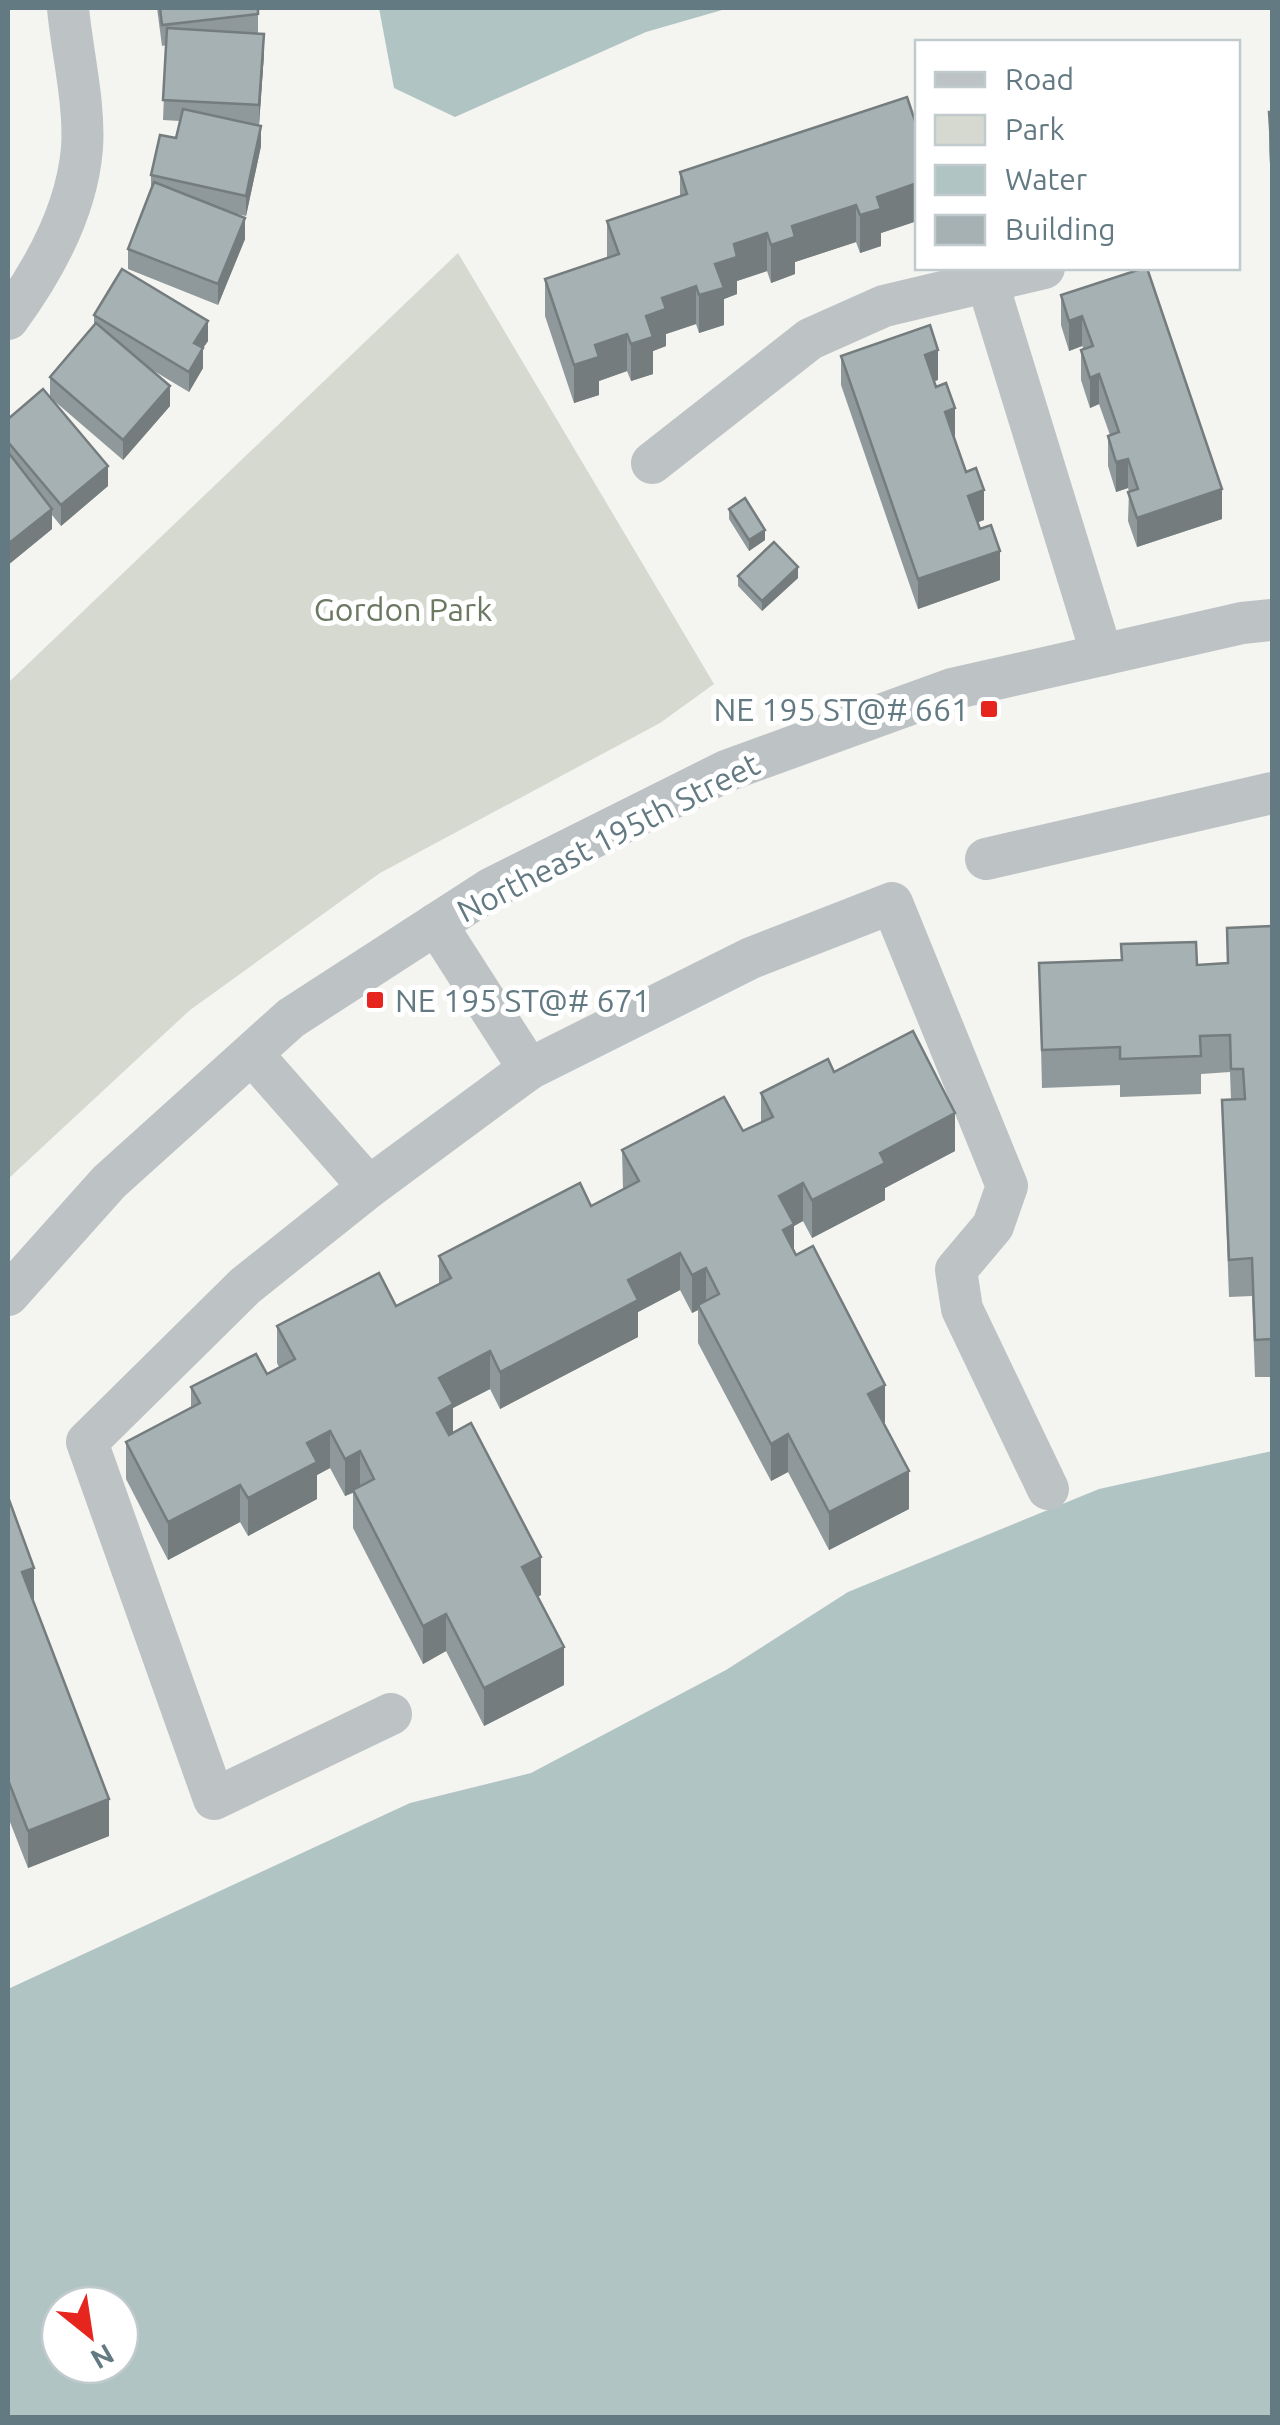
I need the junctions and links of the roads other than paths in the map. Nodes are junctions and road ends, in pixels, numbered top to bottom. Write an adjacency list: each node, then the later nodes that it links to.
1 (68, 8): 4 (street)
2 (1035, 270): 3 (street)
3 (988, 281): 5 (street); 7 (street)
4 (8, 318)
5 (652, 463)
6 (1272, 620): 7 (street, Northeast 195th Street)
7 (1102, 655): 10 (street, Northeast 195th Street)
8 (1272, 793): 9 (street)
9 (986, 858)
10 (436, 924): 11 (street, Northeast 195th Street); 12 (street)
11 (252, 1054): 13 (street); 14 (street, Northeast 195th Street)
12 (530, 1069): 13 (street); 15 (street)
13 (368, 1187): 16 (street)
14 (8, 1295)
15 (1048, 1489)
16 (391, 1714)

